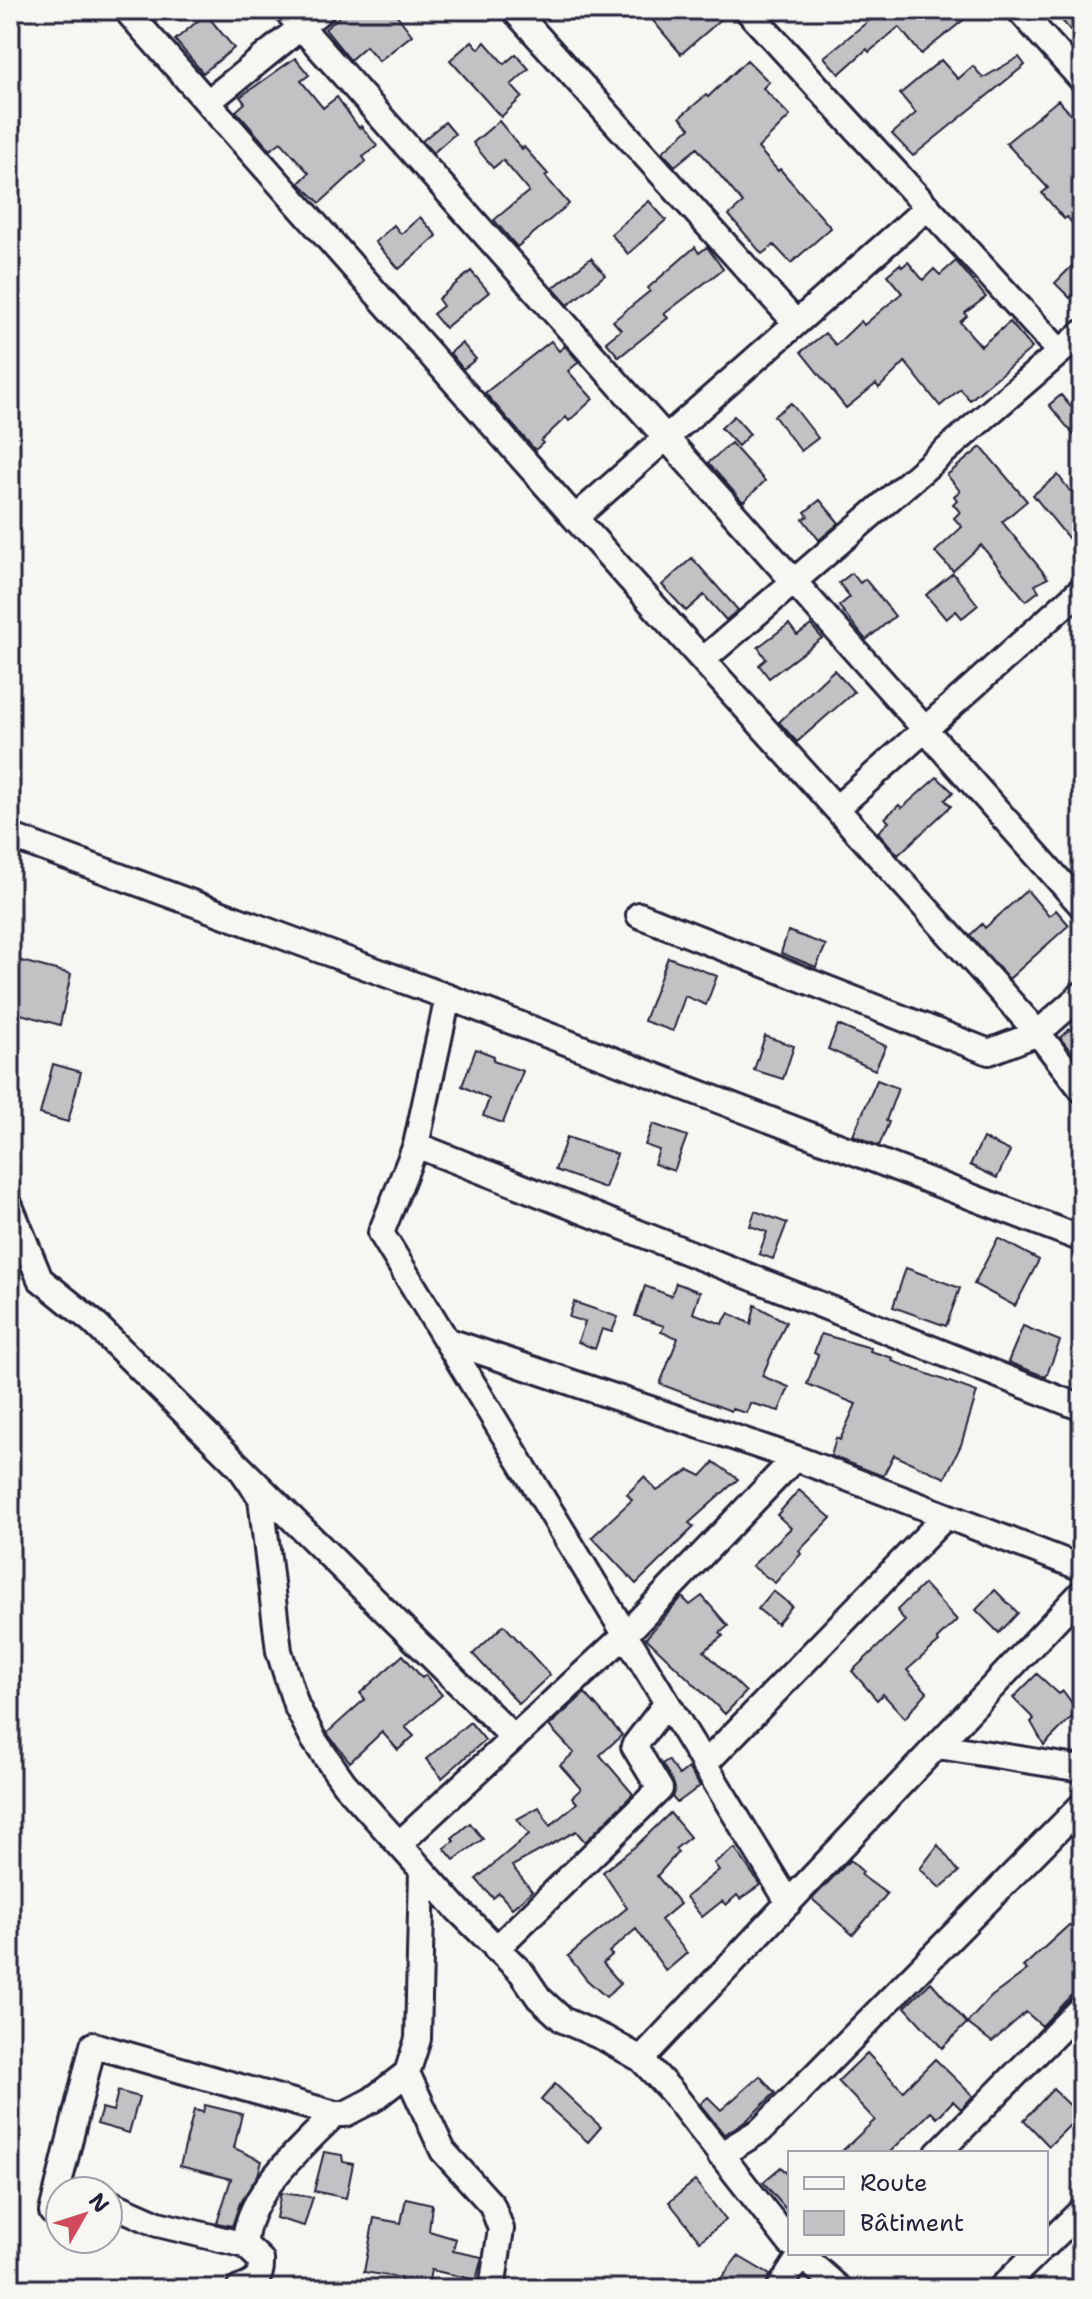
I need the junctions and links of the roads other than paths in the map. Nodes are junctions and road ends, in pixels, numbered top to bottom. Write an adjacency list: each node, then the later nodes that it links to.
1 (126, 10): 8 (street)
2 (322, 10): 6 (street)
3 (514, 10): 10 (street)
4 (747, 10): 9 (street)
5 (1019, 10): 7 (street)
6 (293, 18): 8 (street); 13 (street)
7 (1082, 80)
8 (208, 102): 14 (street)
9 (928, 207): 10 (street); 12 (street)
10 (796, 323): 13 (street)
11 (1082, 333): 12 (street)
12 (1060, 352): 15 (street)
13 (666, 438): 14 (street); 15 (street)
14 (575, 518): 17 (street)
15 (794, 582): 17 (street); 18 (street)
16 (1082, 589): 18 (street)
17 (704, 659): 19 (street)
18 (925, 729): 19 (street); 21 (street)
19 (837, 808): 25 (street)
20 (10, 836): 24 (street)
21 (1082, 906)
22 (639, 915): 25 (street)
23 (1082, 994): 25 (street)
24 (448, 997): 27 (street); 29 (street)
25 (1038, 1033): 26 (street)
26 (1082, 1090)
27 (416, 1145): 30 (street); 31 (street)
28 (10, 1206): 33 (street)
29 (1082, 1239)
30 (446, 1340): 32 (street); 37 (street)
31 (1082, 1408)
32 (795, 1458): 34 (street); 37 (street)
33 (241, 1469): 39 (street); 44 (street)
34 (946, 1516): 35 (street); 41 (street)
35 (1082, 1568)
36 (1082, 1592): 40 (street)
37 (625, 1635): 38 (street); 39 (street)
38 (667, 1703): 41 (street); 47 (street)
39 (514, 1738): 44 (street)
40 (938, 1746): 42 (street); 46 (street)
41 (704, 1765): 46 (street)
42 (1082, 1769)
43 (1082, 1805): 53 (street)
44 (399, 1844): 45 (street)
45 (422, 1870): 47 (street); 50 (street)
46 (789, 1903): 49 (street)
47 (496, 1949): 49 (street)
48 (1082, 2007): 52 (street)
49 (641, 2059): 53 (street)
50 (407, 2073): 51 (street); 63 (street)
51 (335, 2114): 54 (street); 59 (street)
52 (940, 2151)
53 (720, 2155): 57 (street)
54 (69, 2175)
55 (124, 2209): 59 (street)
56 (1082, 2210): 58 (street)
57 (788, 2239)
58 (1048, 2243)
59 (245, 2245): 64 (street)
60 (795, 2255): 65 (street)
61 (803, 2255): 66 (street)
62 (1035, 2255): 67 (street)
63 (493, 2282)
64 (239, 2289)
65 (779, 2289)
66 (840, 2289)
67 (1000, 2289)

